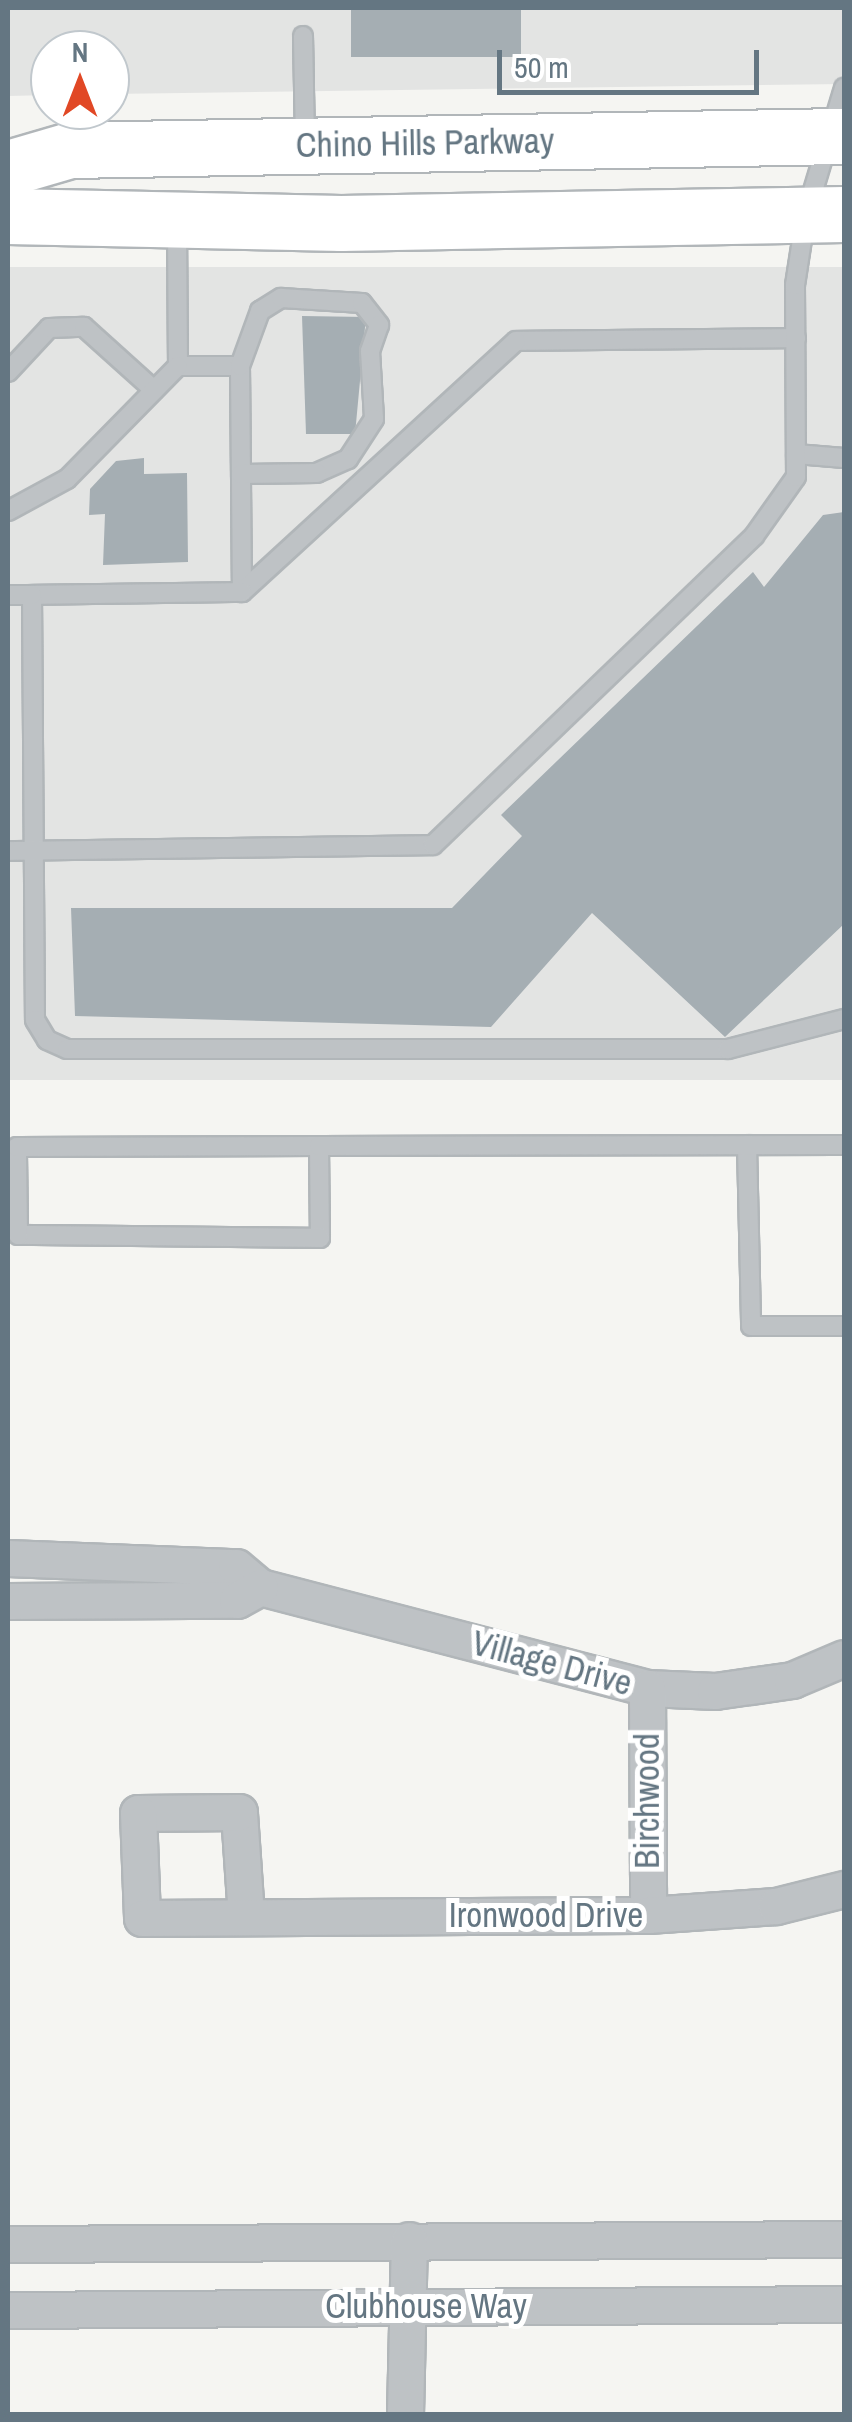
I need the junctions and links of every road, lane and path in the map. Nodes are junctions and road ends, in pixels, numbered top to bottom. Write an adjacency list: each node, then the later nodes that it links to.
1 (304, 36): 3 (lane)
2 (840, 120): 3 (main road, Chino Hills Parkway); 5 (lane)
3 (305, 145): 4 (main road, Chino Hills Parkway)
4 (8, 168)
5 (825, 214): 7 (main road); 8 (lane)
6 (8, 216): 7 (main road)
7 (177, 220): 9 (lane)
8 (796, 338): 13 (lane); 17 (lane)
9 (178, 366): 10 (lane); 12 (lane)
10 (240, 366): 15 (lane); 15 (lane)
11 (8, 372): 12 (lane)
12 (154, 390): 16 (lane)
13 (796, 454): 14 (lane); 21 (lane)
14 (844, 458)
15 (242, 474): 17 (lane)
16 (8, 510)
17 (242, 592): 19 (lane)
18 (8, 594): 19 (lane)
19 (32, 595): 21 (lane)
20 (8, 851): 21 (lane)
21 (36, 851): 22 (lane)
22 (844, 1019)
23 (748, 1145): 24 (lane); 25 (lane); 26 (lane)
24 (844, 1145)
25 (320, 1146): 25 (lane)
26 (844, 1326)
27 (8, 1558): 28 (street, Village Drive)
28 (56, 1558): 29 (street, Village Drive); 30 (street)
29 (260, 1587): 30 (street); 33 (street, Village Drive)
30 (58, 1600): 31 (street)
31 (8, 1601)
32 (844, 1658): 33 (street, Village Drive)
33 (647, 1688): 35 (street, Birchwood)
34 (844, 1889): 35 (street, Ironwood Drive)
35 (648, 1915): 36 (street, Ironwood Drive)
36 (246, 1916)
37 (844, 2238): 38 (street, Clubhouse Way)
38 (409, 2240): 39 (street, Clubhouse Way); 41 (street)
39 (8, 2244)
40 (844, 2304): 41 (street, Clubhouse Way)
41 (408, 2306): 42 (street, Clubhouse Way); 43 (street)
42 (8, 2310)
43 (405, 2414)

